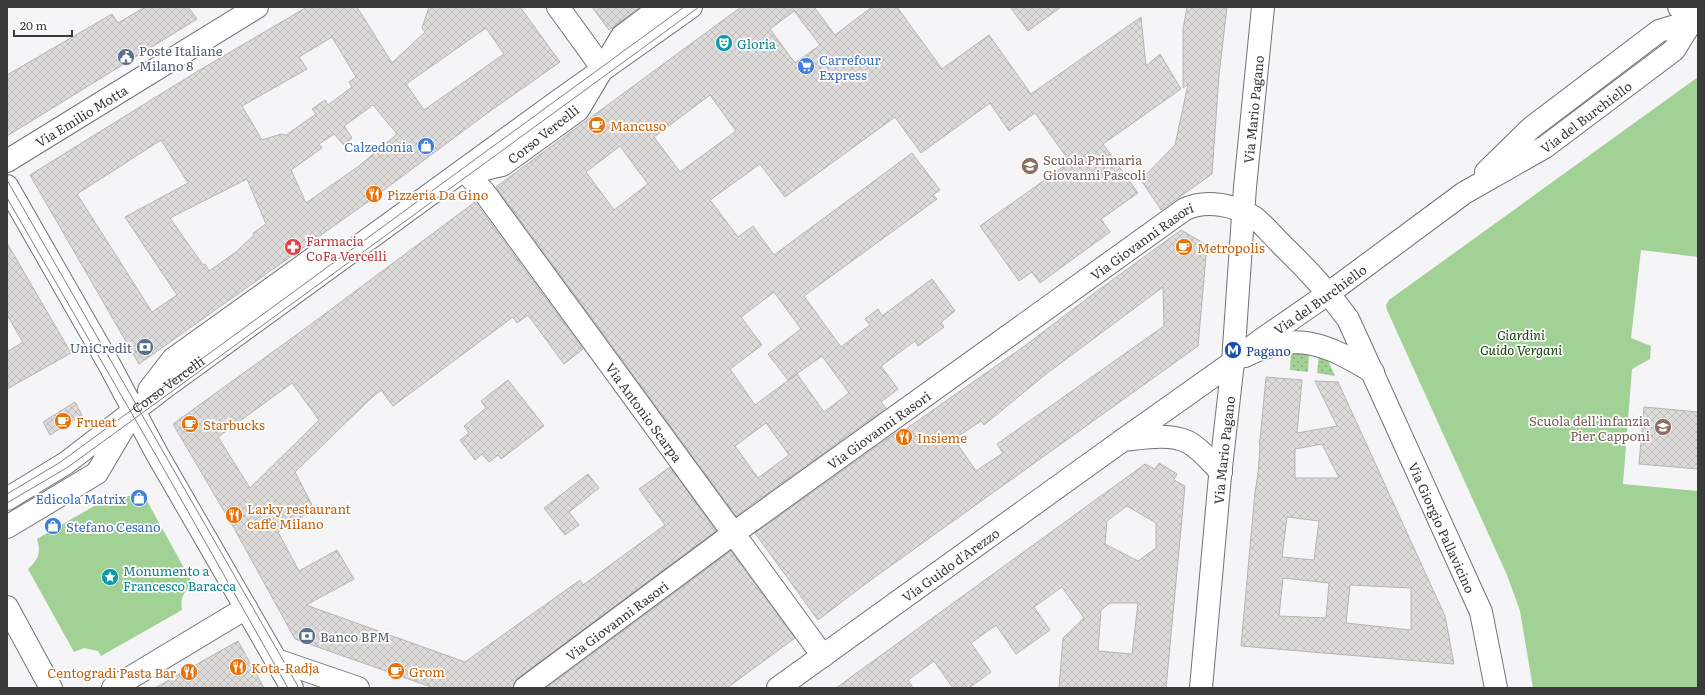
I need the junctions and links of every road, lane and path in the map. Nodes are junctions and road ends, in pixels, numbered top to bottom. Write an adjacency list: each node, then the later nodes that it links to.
1 (257, 7): 8 (street, Via Emilio Motta)
2 (558, 7): 7 (street)
3 (661, 7): 7 (street, Corso Vercelli)
4 (691, 7): 7 (street, Corso Vercelli)
5 (1264, 7): 11 (street, Via Mario Pagano)
6 (1690, 15): 12 (street, Via del Burchiello)
7 (603, 68): 9 (street, Corso Vercelli)
8 (7, 161)
9 (464, 170): 15 (street, Corso Vercelli); 20 (street, Via Antonio Scarpa)
10 (7, 186): 15 (street)
11 (1243, 212): 12 (street); 13 (street, Via Mario Pagano); 20 (street, Via Giovanni Rasori)
12 (1329, 293): 13 (street, Via del Burchiello); 14 (street, Via Giorgio Pallavicino)
13 (1233, 362): 14 (street); 16 (street, Via Guido d'Arezzo); 17 (street, Via Mario Pagano)
14 (1372, 372): 32 (street, Via Giorgio Pallavicino)
15 (134, 410): 18 (street, Corso Vercelli); 19 (street); 22 (street)
16 (1123, 440): 17 (street); 23 (street, Via Guido d'Arezzo)
17 (1221, 472): 31 (street, Via Mario Pagano)
18 (7, 499)
19 (7, 527)
20 (734, 533): 23 (street, Via Antonio Scarpa); 29 (street, Via Giovanni Rasori)
21 (7, 607): 25 (street)
22 (246, 608): 24 (street); 26 (street)
23 (824, 656): 30 (street, Via Guido d'Arezzo)
24 (276, 660): 27 (street); 28 (street)
25 (51, 688)
26 (113, 688)
27 (292, 688)
28 (358, 688)
29 (524, 688)
30 (778, 688)
31 (1201, 688)
32 (1496, 688)

